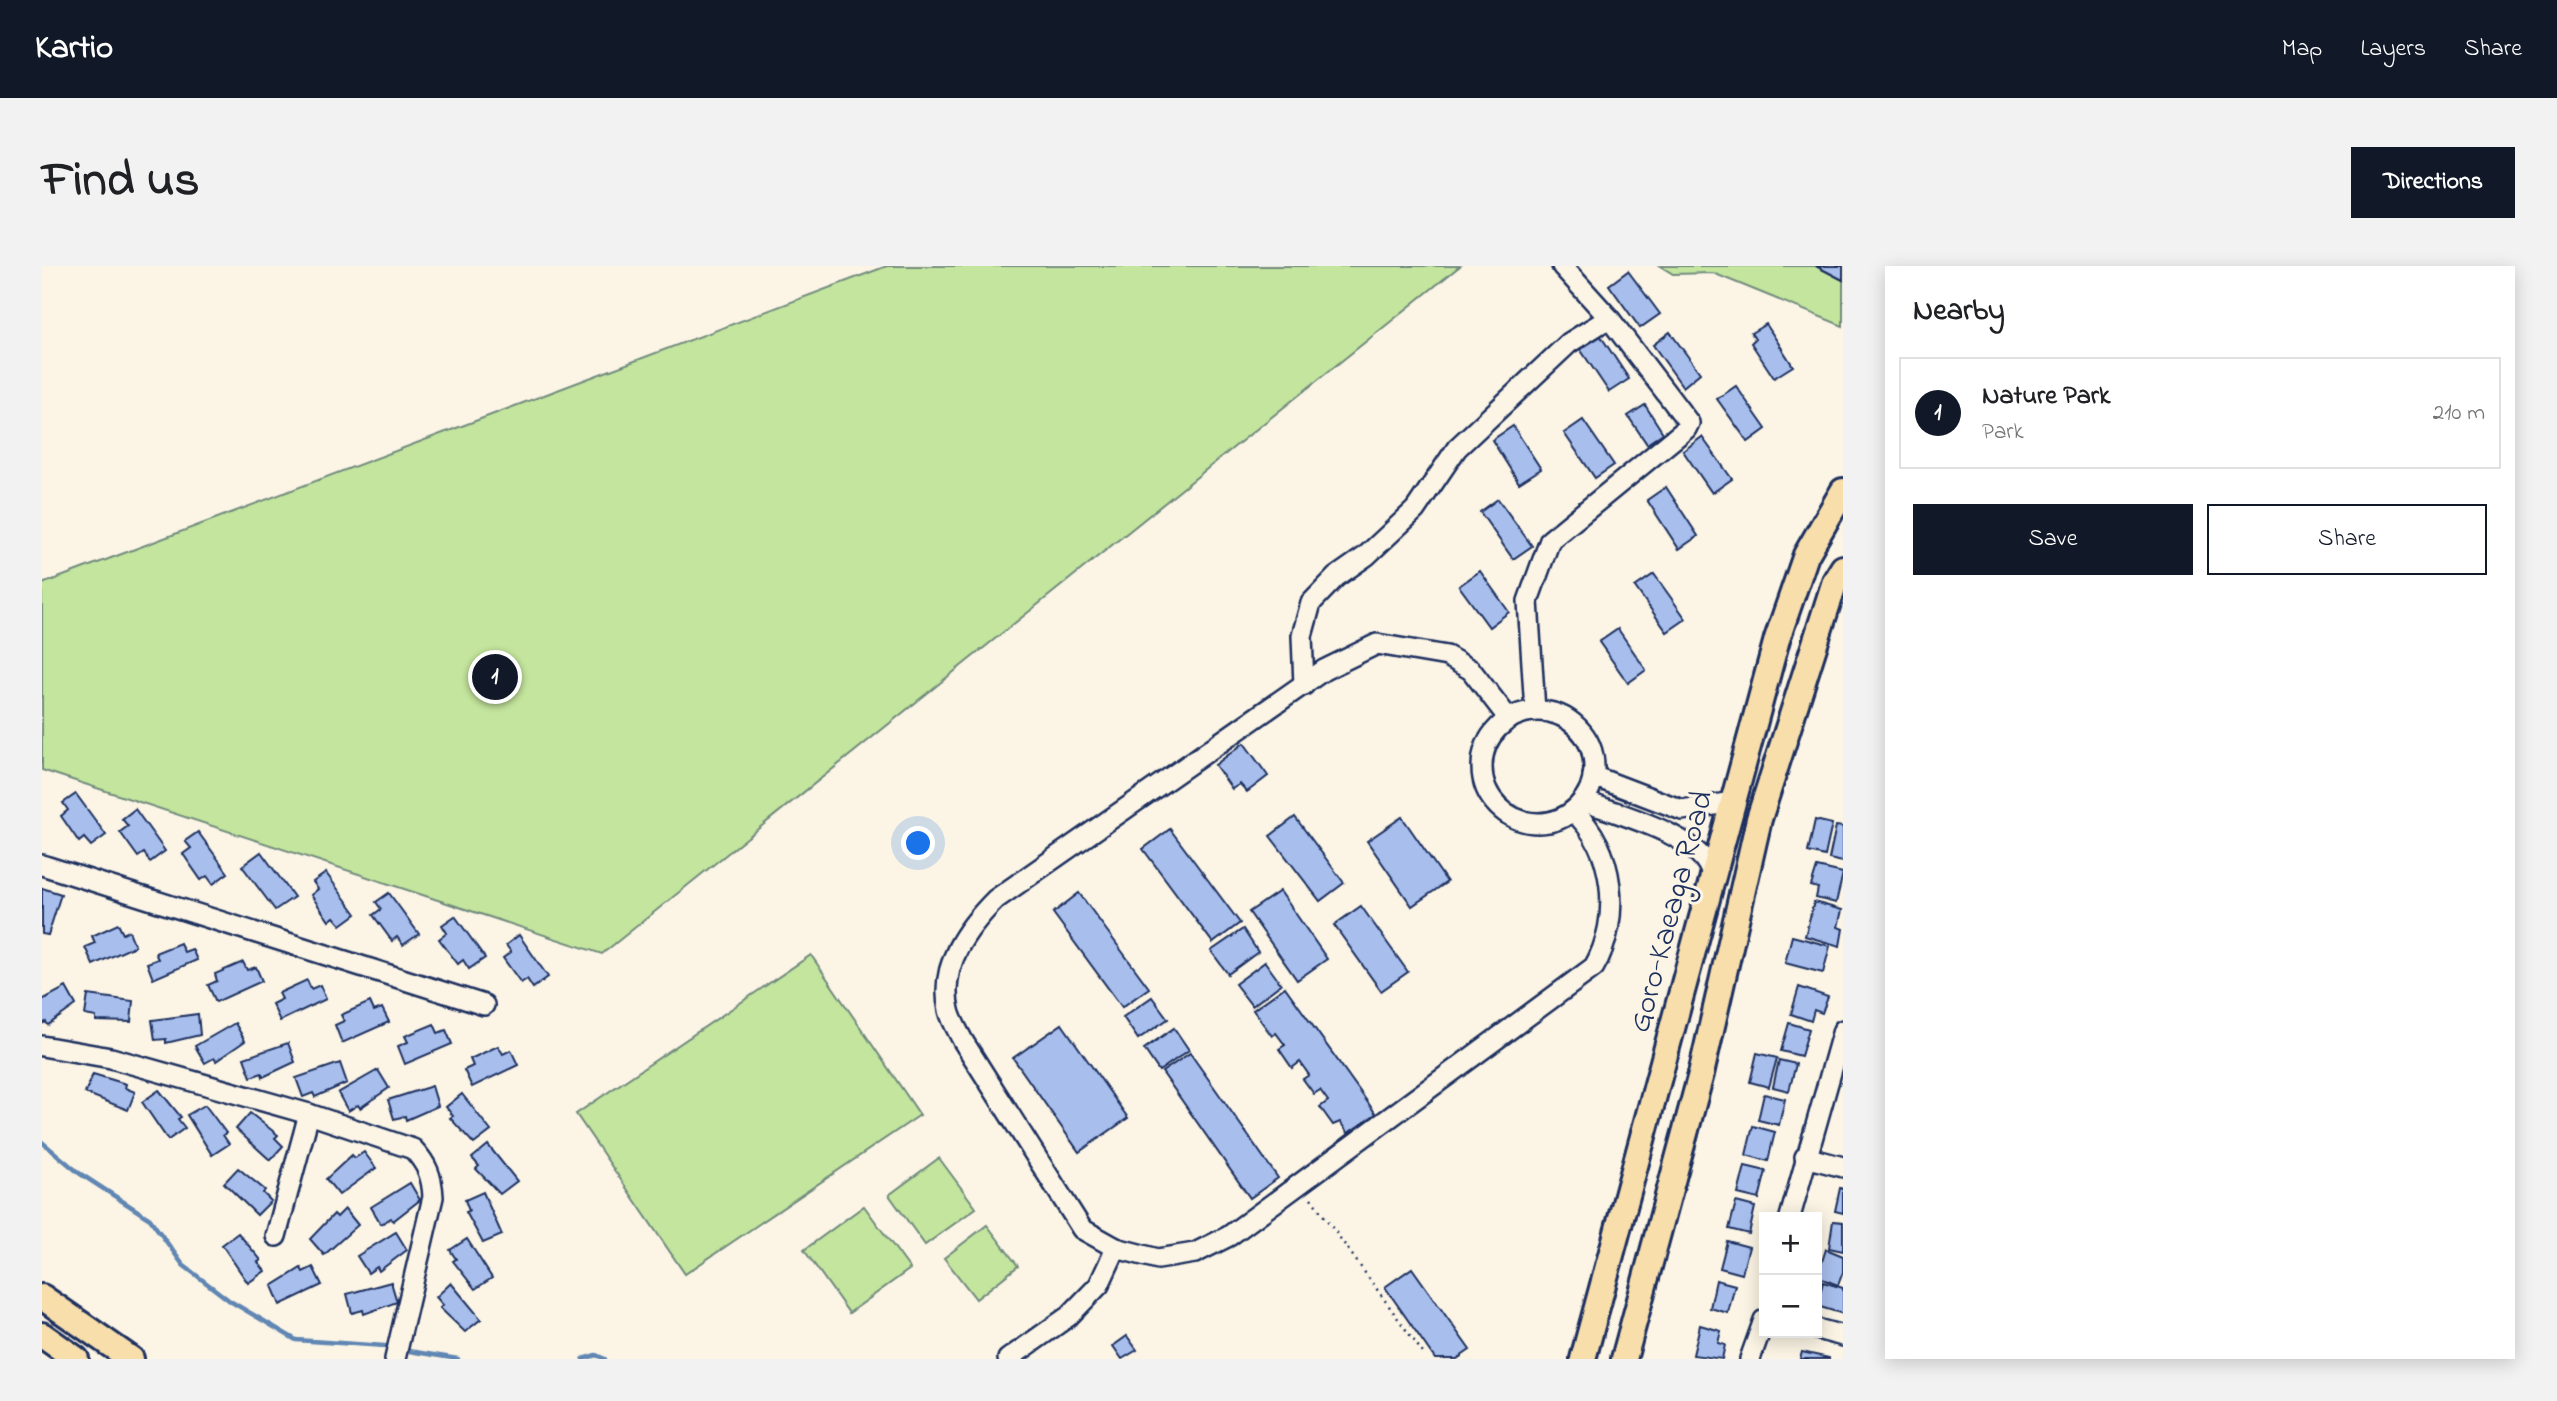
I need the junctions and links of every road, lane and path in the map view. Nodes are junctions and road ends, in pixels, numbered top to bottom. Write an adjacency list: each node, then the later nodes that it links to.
1 (1562, 266): 2 (street)
2 (1609, 318): 5 (street); 6 (street)
3 (1843, 491): 9 (main road, Goro-Kaeaga Road)
4 (1843, 568): 34 (main road, Goro-Kaeaga Road)
5 (1304, 685): 7 (street); 22 (street)
6 (1535, 711): 7 (street); 8 (street)
7 (1509, 719): 10 (street)
8 (1594, 776): 9 (street); 10 (street)
9 (1734, 802): 12 (main road, Goro-Kaeaga Road)
10 (1578, 806): 12 (street); 19 (street)
11 (42, 865): 13 (street)
12 (1712, 876): 33 (main road, Goro-Kaeaga Road)
13 (484, 1005)
14 (1843, 1030): 17 (street)
15 (42, 1046): 16 (street)
16 (309, 1114): 21 (street); 31 (street)
17 (1805, 1157): 18 (street); 20 (street)
18 (1843, 1167)
19 (1300, 1184): 22 (street); 28 (path)
20 (1791, 1212)
21 (276, 1236)
22 (1116, 1248): 32 (street)
23 (42, 1297): 30 (main road)
24 (1822, 1330): 27 (street)
25 (1759, 1334): 35 (street)
26 (42, 1335): 29 (main road)
27 (1843, 1336)
28 (1425, 1356)
29 (76, 1359)
30 (131, 1359)
31 (395, 1359)
32 (1008, 1359)
33 (1583, 1359)
34 (1625, 1359)
35 (1750, 1359)

